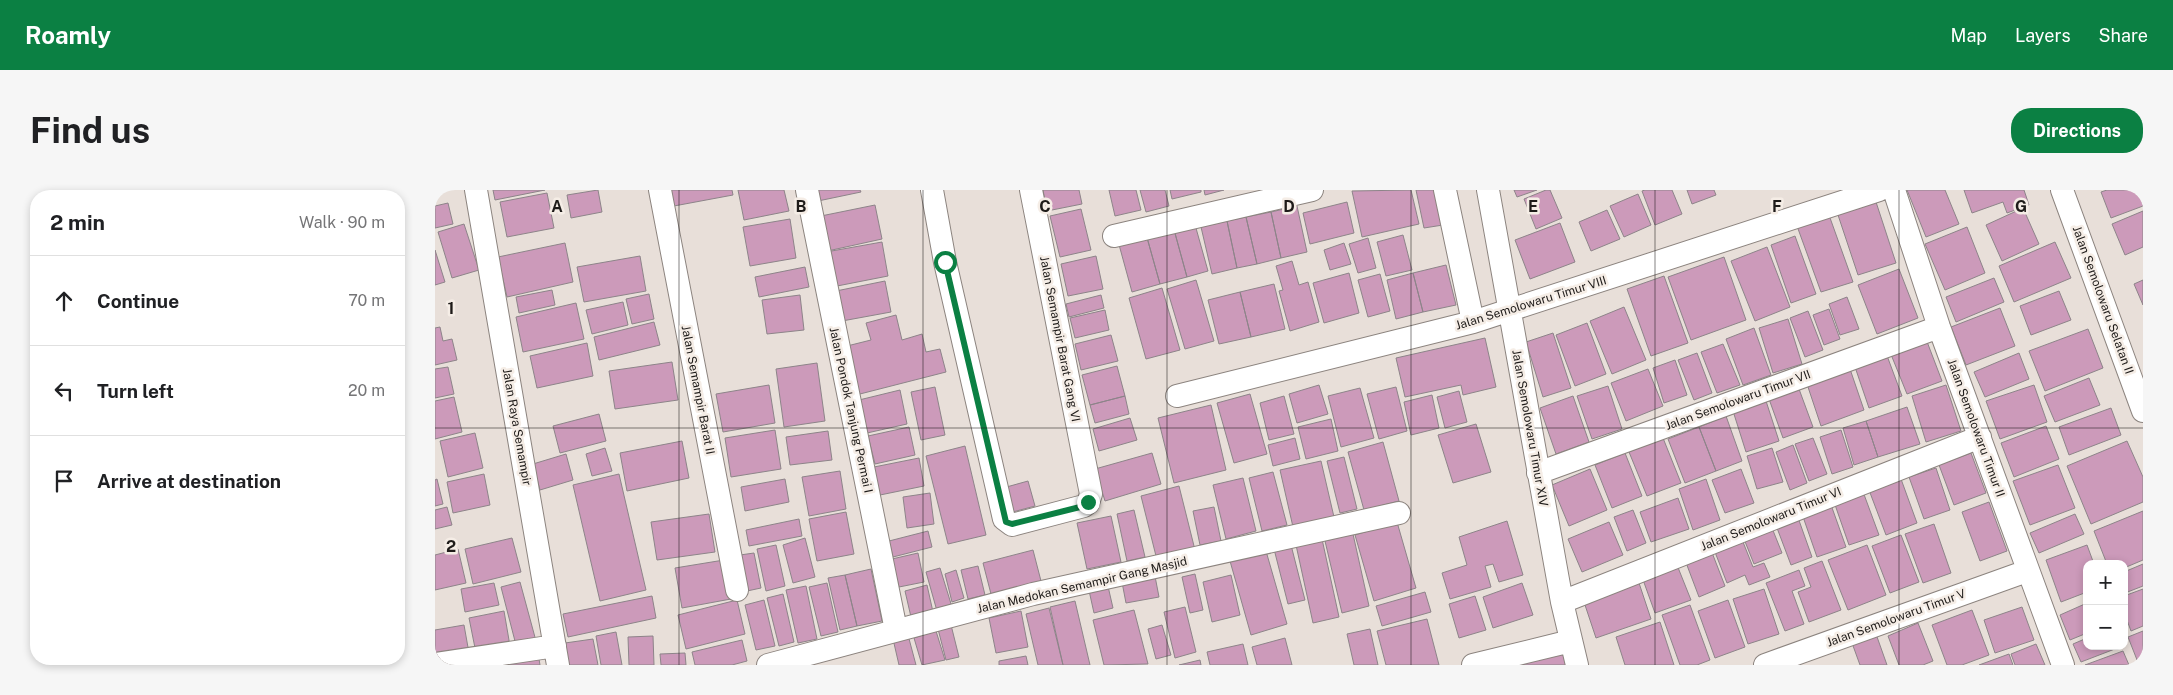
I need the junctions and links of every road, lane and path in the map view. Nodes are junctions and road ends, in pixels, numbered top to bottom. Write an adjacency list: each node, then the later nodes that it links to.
1 (476, 190): 26 (street, Jalan Raya Semampir)
2 (660, 190): 22 (street, Jalan Semampir Barat II)
3 (807, 190): 24 (street, Jalan Pondok Tanjung Permai I)
4 (932, 190): 5 (street, Jalan Semampir Barat Gang VI)
5 (1031, 190)
6 (1312, 190): 12 (street)
7 (1445, 190): 14 (street)
8 (1487, 190): 13 (street, Jalan Semolowaru Timur XIV)
9 (1879, 190): 13 (street, Jalan Semolowaru Timur VIII)
10 (1894, 190): 15 (street, Jalan Semolowaru Timur II)
11 (2062, 190): 17 (street, Jalan Semolowaru Selatan II)
12 (1113, 236)
13 (1508, 311): 14 (street, Jalan Semolowaru Timur VIII); 19 (street, Jalan Semolowaru Timur XIV)
14 (1473, 322): 16 (street, Jalan Semolowaru Timur VIII)
15 (1939, 327): 18 (street, Jalan Semolowaru Timur II); 19 (street, Jalan Semolowaru Timur VII)
16 (1177, 396)
17 (2143, 410)
18 (1980, 437): 21 (street, Jalan Semolowaru Timur II); 23 (street, Jalan Semolowaru Timur VI)
19 (1537, 473): 23 (street, Jalan Semolowaru Timur XIV)
20 (1399, 514): 24 (street, Jalan Medokan Semampir Gang Masjid)
21 (2027, 571): 31 (street, Jalan Semolowaru Timur V); 32 (street, Jalan Semolowaru Timur II)
22 (737, 590)
23 (1562, 602): 25 (street, Jalan Semolowaru Timur XIV)
24 (896, 630): 28 (street, Jalan Medokan Semampir Gang Masjid)
25 (1571, 641): 29 (street); 30 (street, Jalan Semolowaru Timur XIV)
26 (557, 656): 27 (street)
27 (435, 664)
28 (768, 665)
29 (1473, 665)
30 (1577, 665)
31 (1765, 665)
32 (2063, 665)

